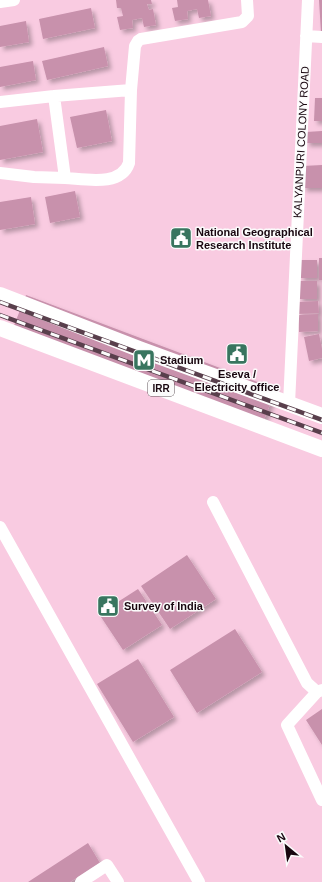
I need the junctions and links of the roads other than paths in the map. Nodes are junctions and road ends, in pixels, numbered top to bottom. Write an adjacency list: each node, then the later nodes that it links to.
1 (14, 0): 4 (street)
2 (247, 0): 7 (street)
3 (308, 0): 5 (street, KALYANPURI COLONY ROAD)
4 (0, 2)
5 (306, 36): 6 (street); 14 (street, KALYANPURI COLONY ROAD)
6 (322, 37)
7 (131, 90): 8 (street); 11 (street)
8 (54, 96): 9 (street); 11 (street)
9 (0, 102)
10 (0, 173): 11 (street)
11 (65, 178)
12 (0, 295): 14 (main road)
13 (0, 328): 16 (main road, IRR)
14 (289, 404): 15 (main road)
15 (322, 416)
16 (322, 449)
17 (213, 502): 19 (street)
18 (0, 526): 23 (street)
19 (319, 691): 20 (street)
20 (322, 800)
21 (81, 882): 22 (street)
22 (118, 882)
23 (199, 882)

